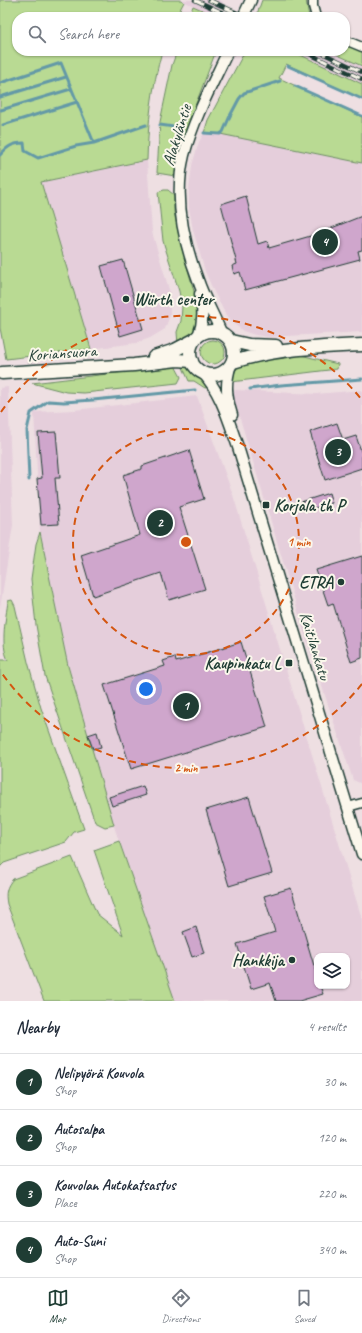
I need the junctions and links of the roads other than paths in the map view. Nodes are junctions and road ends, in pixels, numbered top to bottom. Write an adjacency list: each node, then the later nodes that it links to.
1 (251, 0): 3 (street)
2 (313, 0): 4 (street)
3 (245, 12)
4 (314, 12)
5 (350, 42): 6 (street)
6 (362, 47)
7 (226, 56): 8 (street, Alakyläntie)
8 (198, 280): 9 (street, Alakyläntie); 10 (street, Alakyläntie)
9 (221, 332): 10 (main road); 11 (main road)
10 (196, 338): 14 (main road); 16 (main road, Koriansuora)
11 (231, 341): 13 (main road); 15 (main road)
12 (362, 345): 13 (main road)
13 (305, 348): 15 (main road)
14 (192, 361): 16 (main road, Koriansuora); 17 (main road)
15 (232, 363): 17 (main road); 19 (street, Kaitilankatu)
16 (124, 365): 18 (main road, Koriansuora)
17 (202, 372): 19 (street, Kaitilankatu)
18 (2, 374)
19 (238, 447): 21 (street, Kaitilankatu)
20 (362, 803): 21 (street)
21 (348, 807): 22 (street, Kaitilankatu)
22 (362, 854)

